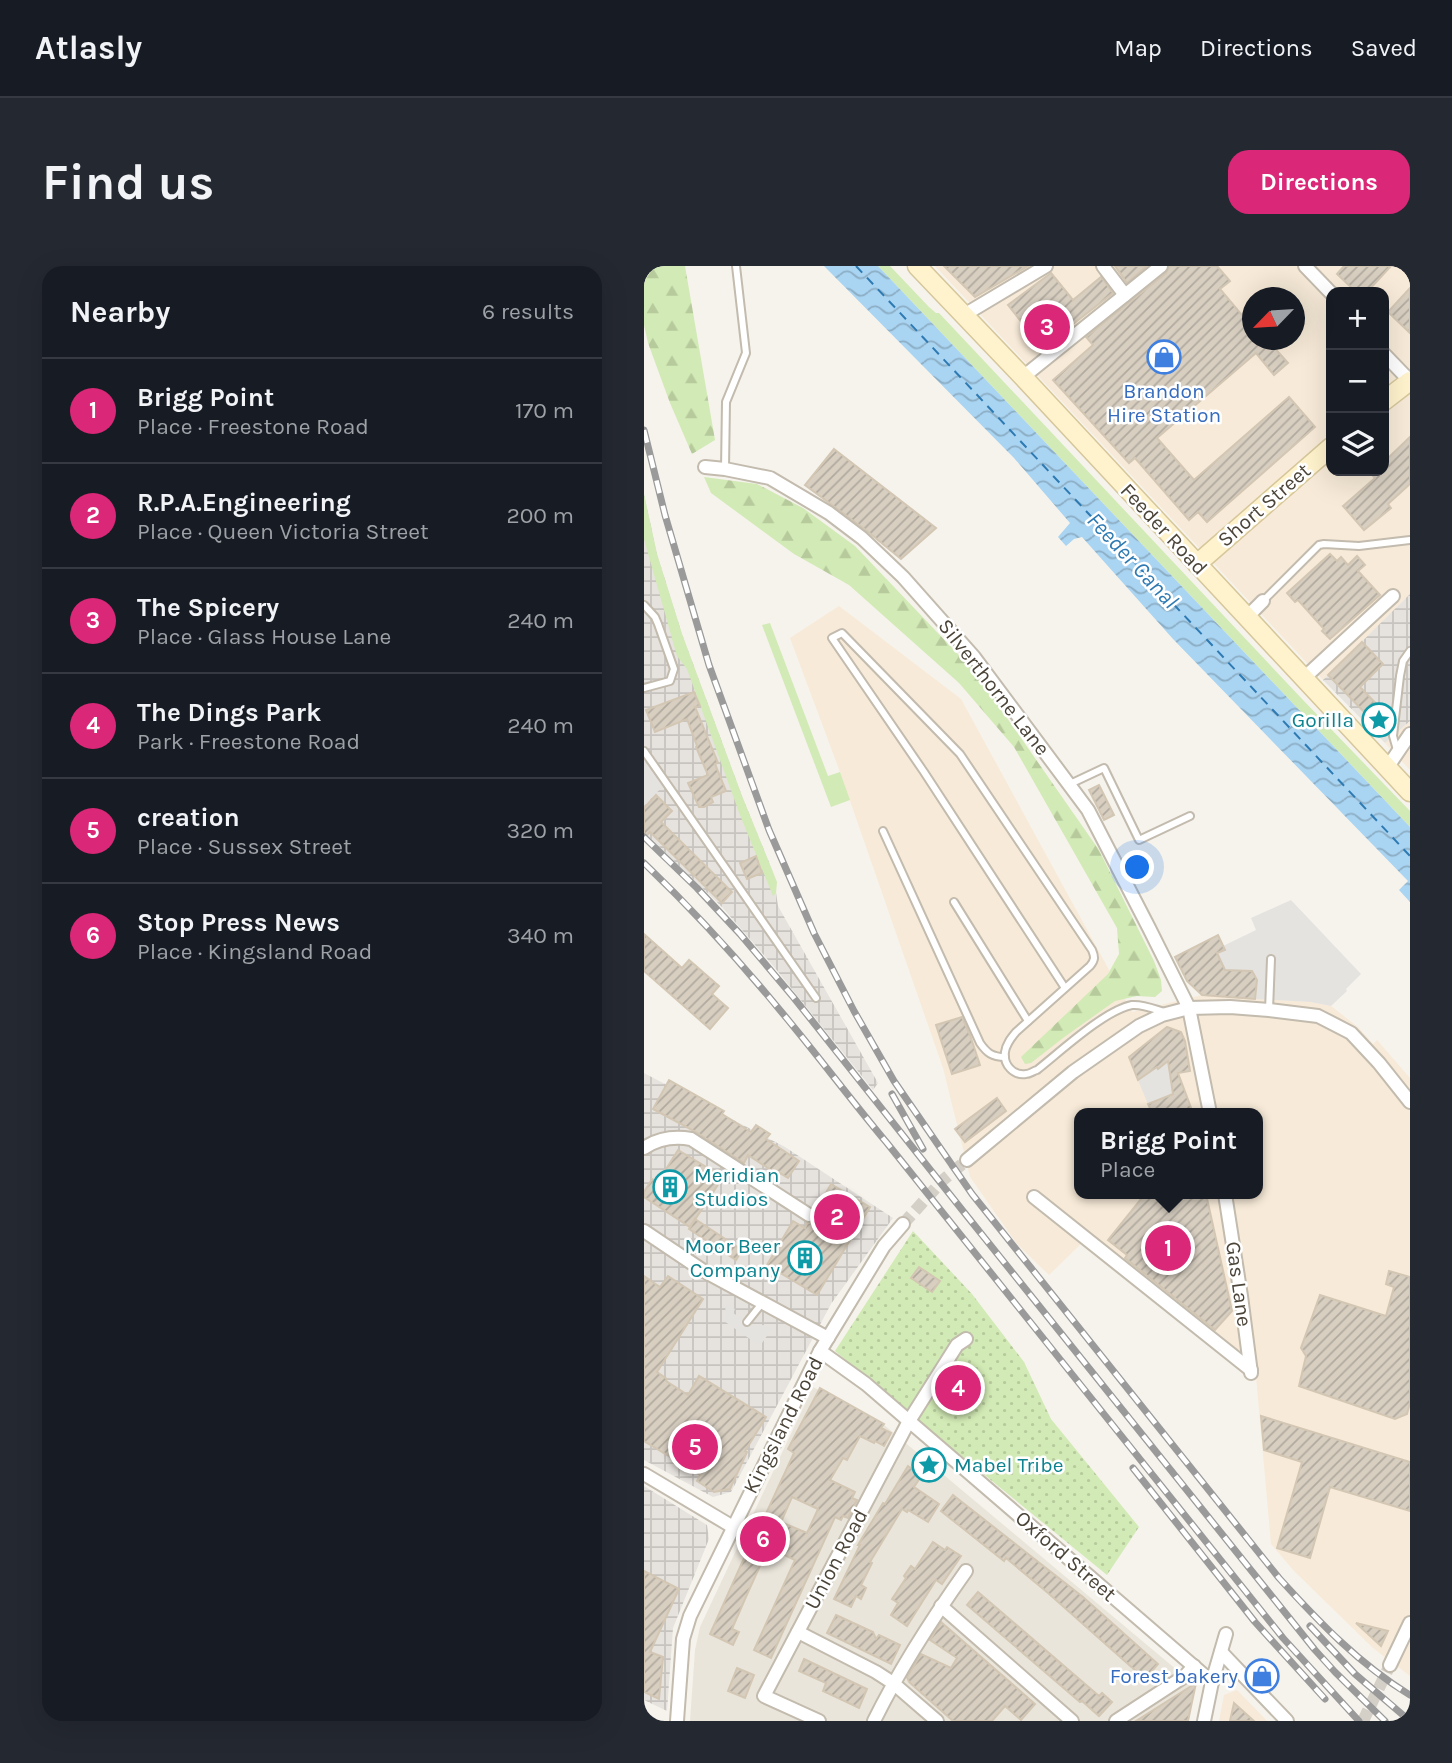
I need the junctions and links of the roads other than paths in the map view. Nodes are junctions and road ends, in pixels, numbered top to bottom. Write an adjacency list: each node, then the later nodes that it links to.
1 (736, 266): 16 (lane)
2 (918, 266): 9 (street, Feeder Road)
3 (1046, 266): 9 (street)
4 (1103, 266): 8 (street)
5 (1161, 266): 8 (street)
6 (1306, 266): 7 (street)
7 (1326, 288)
8 (1125, 295): 11 (street)
9 (964, 315): 11 (street, Feeder Road)
10 (1389, 359): 12 (street)
11 (1023, 377): 18 (street, Feeder Road)
12 (1410, 381): 13 (street)
13 (1389, 397)
14 (1326, 451): 18 (street, Short Street)
15 (705, 467): 16 (street, Silverthorne Lane)
16 (725, 468): 30 (street, Silverthorne Lane)
17 (1410, 540): 20 (lane)
18 (1197, 564): 22 (street, Feeder Road)
19 (1392, 596): 24 (street)
20 (1263, 601): 22 (street)
21 (644, 605): 25 (lane)
22 (1247, 617): 24 (street, Feeder Road)
23 (1410, 651): 27 (lane)
24 (1304, 678): 29 (street, Feeder Road)
25 (644, 688)
26 (1410, 734): 27 (street)
27 (1397, 750): 29 (street)
28 (644, 751): 37 (lane)
29 (1387, 768): 31 (street, Feeder Road)
30 (1070, 784): 32 (lane); 38 (street, Silverthorne Lane)
31 (1410, 792)
32 (1189, 816)
33 (883, 831): 42 (lane)
34 (954, 901): 41 (lane)
35 (1270, 959): 39 (lane)
36 (1065, 988): 36 (lane); 41 (lane)
37 (816, 998)
38 (1189, 1008): 39 (street); 40 (street); 44 (street)
39 (1269, 1010): 43 (street)
40 (1167, 1013): 42 (lane); 46 (street)
41 (1028, 1021): 42 (lane)
42 (1005, 1057)
43 (1410, 1102)
44 (1209, 1108)
45 (644, 1148): 49 (street)
46 (967, 1160)
47 (1034, 1197): 48 (street, Gas Lane)
48 (1226, 1199)
49 (809, 1215)
50 (904, 1224): 54 (street, Kingsland Road)
51 (644, 1231): 52 (street)
52 (763, 1302): 53 (lane); 54 (street)
53 (747, 1322)
54 (828, 1338): 56 (street, Kingsland Road)
55 (966, 1339): 57 (street, Union Road)
56 (820, 1351): 57 (street, Oxford Street); 59 (street, Kingsland Road)
57 (909, 1421): 63 (street, Union Road); 67 (street, Oxford Street)
58 (644, 1474): 59 (street)
59 (733, 1527): 70 (street, Kingsland Road)
60 (966, 1570): 61 (street)
61 (941, 1606): 69 (street); 74 (street)
62 (1410, 1623): 66 (street)
63 (798, 1632): 69 (street); 71 (street, Union Road)
64 (1226, 1634): 65 (street)
65 (1221, 1652): 68 (street); 77 (street)
66 (1390, 1665)
67 (1194, 1666): 68 (street, Oxford Street); 75 (street)
68 (1212, 1682): 76 (street)
69 (893, 1683): 72 (street); 73 (street)
70 (677, 1721)
71 (819, 1721)
72 (874, 1721)
73 (937, 1721)
74 (1072, 1721)
75 (1116, 1721)
76 (1204, 1721)
77 (1287, 1721)

